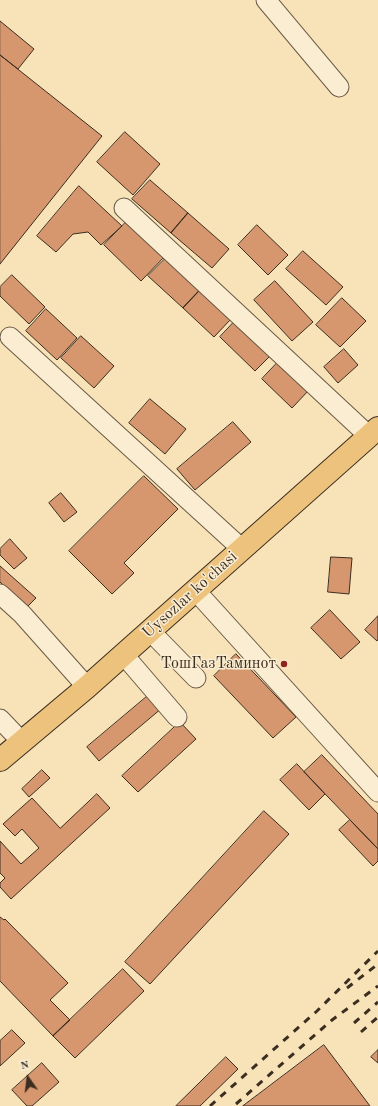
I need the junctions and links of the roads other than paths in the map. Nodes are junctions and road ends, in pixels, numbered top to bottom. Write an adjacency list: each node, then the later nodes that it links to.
1 (266, 0): 2 (street)
2 (339, 87)
3 (124, 208): 5 (street)
4 (10, 337): 6 (street)
5 (374, 432): 6 (main road, Uysozlar ko'chasi)
6 (242, 549): 7 (main road, Uysozlar ko'chasi)
7 (195, 590): 9 (main road, Uysozlar ko'chasi); 17 (street)
8 (0, 594): 12 (street)
9 (150, 631): 10 (main road, Uysozlar ko'chasi); 11 (street)
10 (123, 654): 12 (main road, Uysozlar ko'chasi); 13 (street)
11 (196, 678)
12 (87, 687): 15 (main road, Uysozlar ko'chasi)
13 (177, 717)
14 (0, 719): 15 (street)
15 (22, 742): 16 (main road, Uysozlar ko'chasi)
16 (0, 760)
17 (378, 792)

